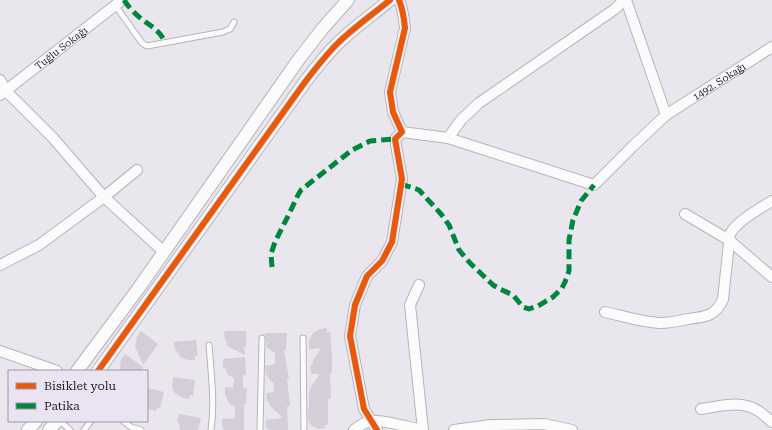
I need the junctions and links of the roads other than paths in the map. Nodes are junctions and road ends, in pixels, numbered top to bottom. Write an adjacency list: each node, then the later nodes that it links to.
1 (348, 0): 18 (street)
2 (390, 0): 29 (street)
3 (399, 0): 11 (street)
4 (625, 0): 10 (street); 12 (street)
5 (119, 3): 6 (lane); 9 (street, Tuğlu Sokağı)
6 (234, 22)
7 (772, 47): 10 (street, 1492. Sokağı)
8 (0, 80): 9 (street)
9 (3, 93): 14 (street)
10 (666, 115): 12 (street, 1492. Sokağı)
11 (402, 132): 12 (street); 31 (street)
12 (448, 138)
13 (137, 170): 14 (street)
14 (104, 197): 18 (street); 19 (street)
15 (772, 201): 17 (street)
16 (685, 214): 17 (street)
17 (729, 240): 20 (street); 22 (street)
18 (164, 252): 28 (street)
19 (0, 266)
20 (772, 277)
21 (419, 285): 49 (street)
22 (605, 312)
23 (262, 338): 45 (lane)
24 (303, 338): 46 (lane)
25 (209, 345): 44 (lane)
26 (0, 351): 27 (street)
27 (53, 370)
28 (78, 370)
29 (99, 370)
30 (701, 409): 37 (street)
31 (371, 421): 47 (street); 48 (street); 49 (street)
32 (35, 422): 39 (street)
33 (56, 422): 40 (street)
34 (61, 422): 41 (lane)
35 (90, 422): 42 (lane)
36 (124, 422): 43 (lane)
37 (772, 422)
38 (525, 427): 50 (street); 51 (street)
39 (28, 430)
40 (49, 430)
41 (70, 430)
42 (84, 430)
43 (140, 430)
44 (211, 430)
45 (260, 430)
46 (304, 430)
47 (354, 430)
48 (377, 430)
49 (423, 430)
50 (454, 430)
51 (572, 430)

